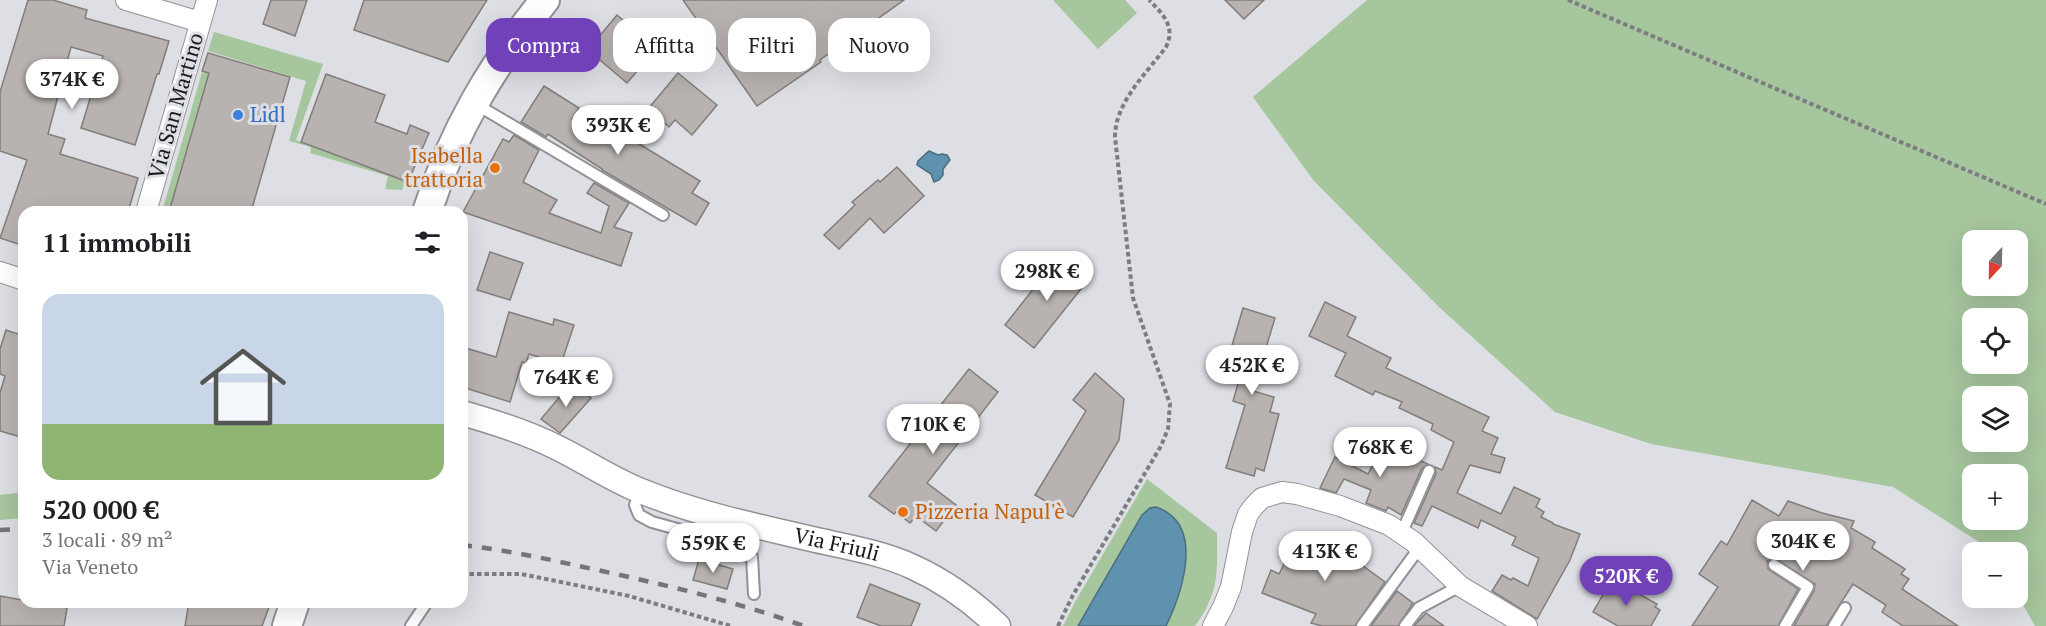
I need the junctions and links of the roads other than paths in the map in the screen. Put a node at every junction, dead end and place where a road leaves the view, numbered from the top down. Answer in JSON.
{"nodes":[{"id":1,"x":126,"y":0,"type":"edge"},
{"id":2,"x":207,"y":0,"type":"edge"},
{"id":3,"x":542,"y":1,"type":"edge"},
{"id":4,"x":200,"y":22,"type":"junction"},
{"id":5,"x":474,"y":103,"type":"junction"},
{"id":6,"x":149,"y":206,"type":"edge"},
{"id":7,"x":429,"y":206,"type":"edge"},
{"id":8,"x":663,"y":215,"type":"dead end"},
{"id":9,"x":0,"y":273,"type":"edge"},
{"id":10,"x":18,"y":278,"type":"edge"},
{"id":11,"x":468,"y":415,"type":"edge"},
{"id":12,"x":1429,"y":471,"type":"dead end"},
{"id":13,"x":640,"y":491,"type":"junction"},
{"id":14,"x":1402,"y":532,"type":"junction"},
{"id":15,"x":1420,"y":547,"type":"junction"},
{"id":16,"x":1774,"y":565,"type":"dead end"},
{"id":17,"x":1460,"y":586,"type":"junction"},
{"id":18,"x":754,"y":594,"type":"dead end"},
{"id":19,"x":293,"y":608,"type":"edge"},
{"id":20,"x":423,"y":608,"type":"edge"},
{"id":21,"x":1845,"y":608,"type":"dead end"},
{"id":22,"x":287,"y":626,"type":"edge"},
{"id":23,"x":411,"y":626,"type":"edge"},
{"id":24,"x":998,"y":626,"type":"edge"},
{"id":25,"x":1212,"y":626,"type":"edge"},
{"id":26,"x":1362,"y":626,"type":"edge"},
{"id":27,"x":1405,"y":626,"type":"edge"},
{"id":28,"x":1527,"y":626,"type":"edge"},
{"id":29,"x":1785,"y":626,"type":"edge"},
{"id":30,"x":1834,"y":626,"type":"edge"}],
"edges":[{"from":1,"to":4,"type":"street"},
{"from":2,"to":4,"type":"street","name":"Via San Martino"},
{"from":3,"to":5,"type":"main road"},
{"from":4,"to":6,"type":"street","name":"Via San Martino"},
{"from":5,"to":7,"type":"main road"},
{"from":5,"to":8,"type":"lane"},
{"from":9,"to":10,"type":"street"},
{"from":11,"to":13,"type":"street","name":"Via Friuli"},
{"from":12,"to":14,"type":"lane"},
{"from":13,"to":18,"type":"lane"},
{"from":13,"to":24,"type":"street","name":"Via Friuli"},
{"from":14,"to":15,"type":"street"},
{"from":14,"to":25,"type":"street"},
{"from":15,"to":17,"type":"street"},
{"from":15,"to":26,"type":"lane"},
{"from":16,"to":29,"type":"lane"},
{"from":17,"to":27,"type":"lane"},
{"from":17,"to":28,"type":"street"},
{"from":19,"to":22,"type":"main road"},
{"from":20,"to":23,"type":"lane"},
{"from":21,"to":30,"type":"lane"}]}
